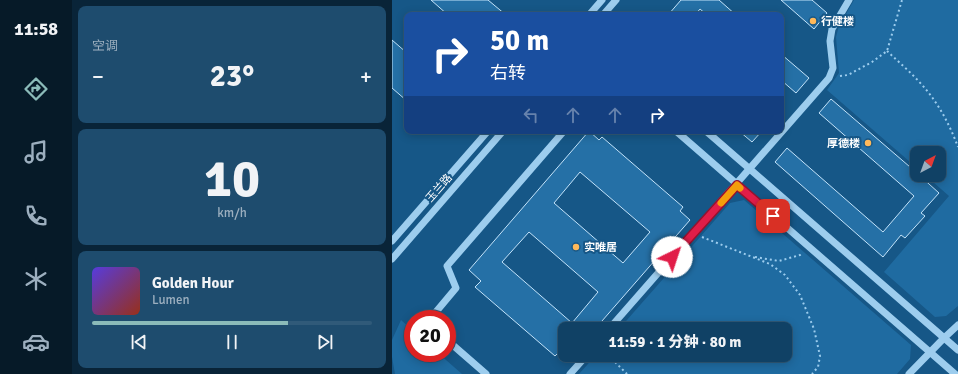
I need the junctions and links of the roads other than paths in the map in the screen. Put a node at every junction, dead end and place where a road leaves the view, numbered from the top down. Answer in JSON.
{"nodes":[{"id":1,"x":602,"y":0,"type":"edge"},
{"id":2,"x":616,"y":0,"type":"edge"},
{"id":3,"x":849,"y":0,"type":"edge"},
{"id":4,"x":592,"y":12,"type":"edge"},
{"id":5,"x":606,"y":12,"type":"edge"},
{"id":6,"x":784,"y":130,"type":"edge"},
{"id":7,"x":485,"y":134,"type":"edge"},
{"id":8,"x":499,"y":134,"type":"edge"},
{"id":9,"x":561,"y":134,"type":"edge"},
{"id":10,"x":679,"y":134,"type":"edge"},
{"id":11,"x":709,"y":134,"type":"edge"},
{"id":12,"x":780,"y":134,"type":"edge"},
{"id":13,"x":750,"y":169,"type":"junction"},
{"id":14,"x":737,"y":185,"type":"junction"},
{"id":15,"x":392,"y":241,"type":"edge"},
{"id":16,"x":392,"y":259,"type":"edge"},
{"id":17,"x":438,"y":310,"type":"edge"},
{"id":18,"x":616,"y":322,"type":"edge"},
{"id":19,"x":958,"y":325,"type":"edge"},
{"id":20,"x":944,"y":338,"type":"junction"},
{"id":21,"x":456,"y":348,"type":"edge"},
{"id":22,"x":958,"y":350,"type":"edge"},
{"id":23,"x":930,"y":352,"type":"junction"},
{"id":24,"x":581,"y":362,"type":"edge"},
{"id":25,"x":486,"y":374,"type":"edge"},
{"id":26,"x":570,"y":374,"type":"edge"},
{"id":27,"x":909,"y":374,"type":"edge"},
{"id":28,"x":955,"y":374,"type":"edge"}],
"edges":[{"from":1,"to":4,"type":"street"},
{"from":2,"to":5,"type":"street"},
{"from":3,"to":6,"type":"street"},
{"from":7,"to":15,"type":"street","name":"玉兰路"},
{"from":8,"to":16,"type":"street","name":"玉兰路"},
{"from":9,"to":17,"type":"street"},
{"from":10,"to":14,"type":"street"},
{"from":11,"to":13,"type":"street"},
{"from":12,"to":13,"type":"street"},
{"from":13,"to":14,"type":"street"},
{"from":13,"to":20,"type":"street"},
{"from":14,"to":18,"type":"street"},
{"from":14,"to":23,"type":"street"},
{"from":19,"to":20,"type":"street"},
{"from":20,"to":22,"type":"street"},
{"from":20,"to":23,"type":"street"},
{"from":21,"to":25,"type":"street"},
{"from":23,"to":27,"type":"street"},
{"from":23,"to":28,"type":"street"},
{"from":24,"to":26,"type":"street"}]}
